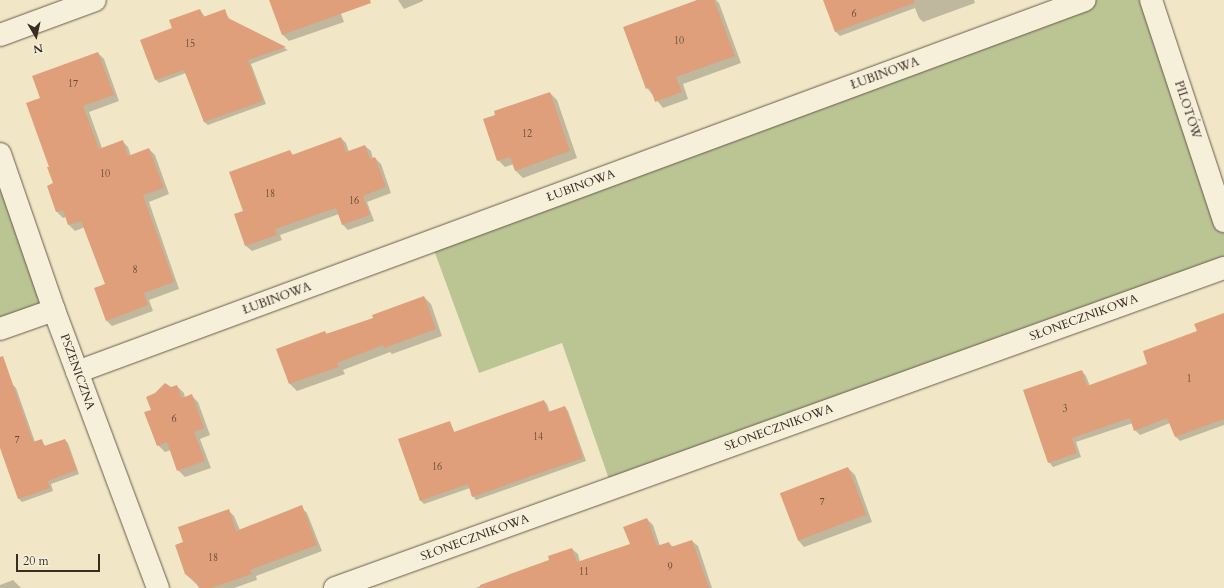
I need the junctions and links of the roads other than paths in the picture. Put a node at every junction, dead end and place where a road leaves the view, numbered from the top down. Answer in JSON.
{"nodes":[{"id":1,"x":95,"y":0,"type":"edge"},
{"id":2,"x":1085,"y":0,"type":"edge"},
{"id":3,"x":1151,"y":0,"type":"edge"},
{"id":4,"x":0,"y":35,"type":"edge"},
{"id":5,"x":0,"y":154,"type":"edge"},
{"id":6,"x":1224,"y":221,"type":"edge"},
{"id":7,"x":1224,"y":268,"type":"edge"},
{"id":8,"x":54,"y":310,"type":"junction"},
{"id":9,"x":0,"y":329,"type":"edge"},
{"id":10,"x":77,"y":372,"type":"junction"},
{"id":11,"x":158,"y":588,"type":"edge"},
{"id":12,"x":335,"y":588,"type":"edge"}],
"edges":[{"from":1,"to":4,"type":"street"},
{"from":2,"to":10,"type":"street","name":"ŁUBINOWA"},
{"from":3,"to":6,"type":"street","name":"PILOTÓW"},
{"from":5,"to":8,"type":"street","name":"PSZENICZNA"},
{"from":7,"to":12,"type":"street","name":"SŁONECZNIKOWA"},
{"from":8,"to":9,"type":"street"},
{"from":8,"to":10,"type":"street","name":"PSZENICZNA"},
{"from":10,"to":11,"type":"street","name":"PSZENICZNA"}]}
